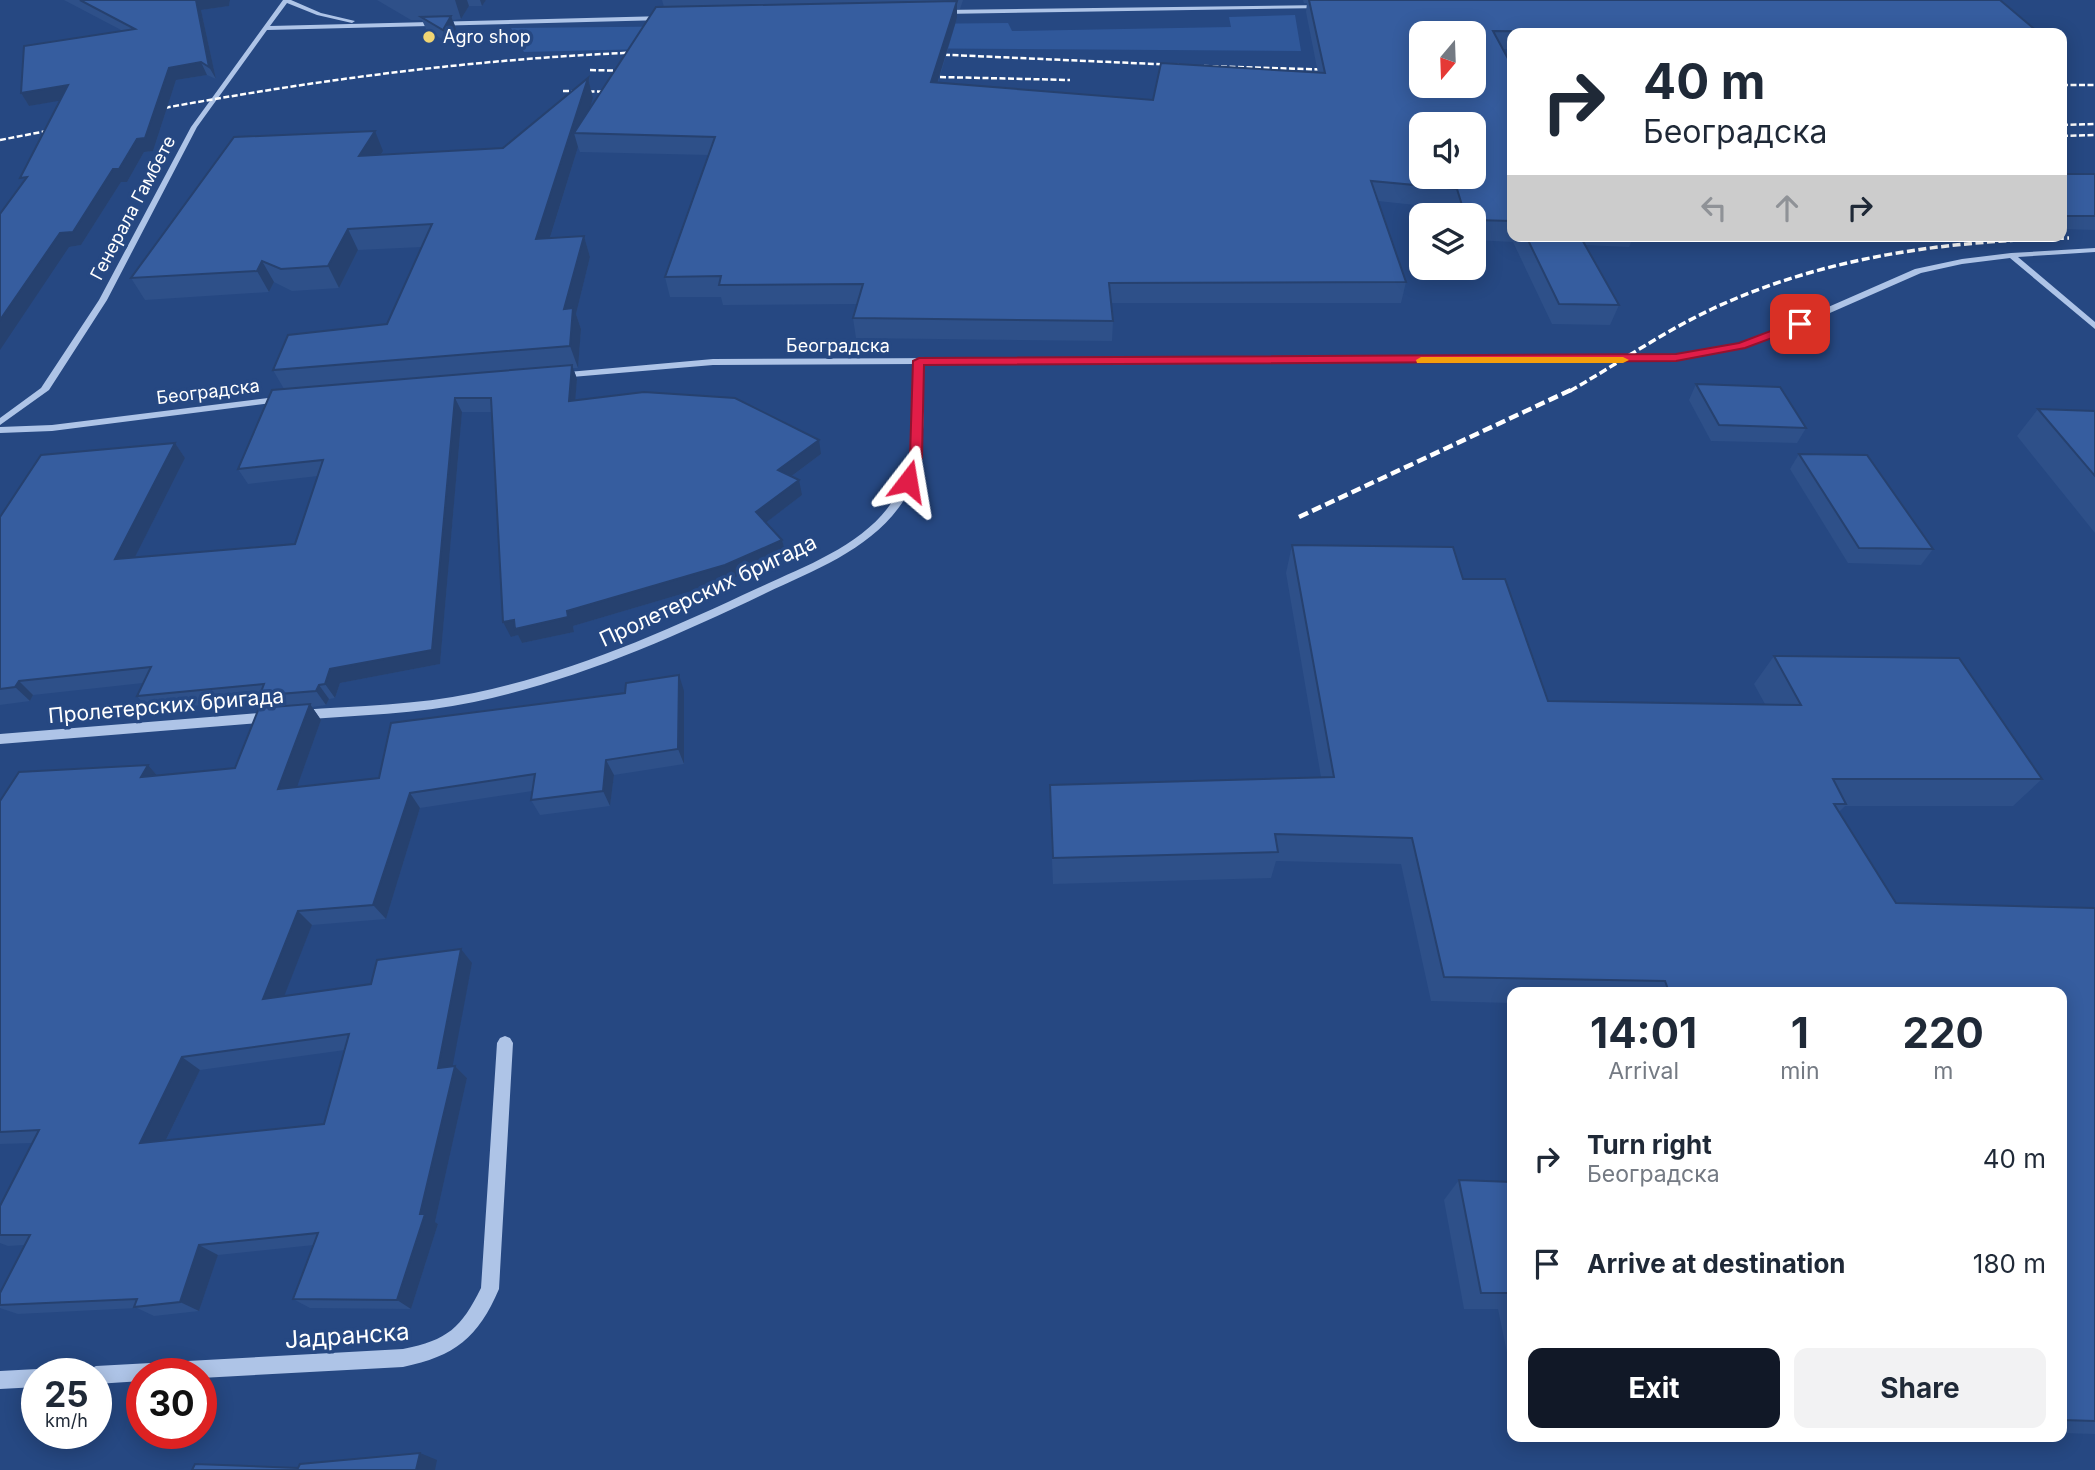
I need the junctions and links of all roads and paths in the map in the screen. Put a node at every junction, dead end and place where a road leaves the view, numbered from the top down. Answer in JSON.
{"nodes":[{"id":1,"x":286,"y":0,"type":"edge"},
{"id":2,"x":1012,"y":0,"type":"edge"},
{"id":3,"x":1337,"y":7,"type":"edge"},
{"id":4,"x":1001,"y":11,"type":"junction"},
{"id":5,"x":929,"y":12,"type":"edge"},
{"id":6,"x":678,"y":18,"type":"edge"},
{"id":7,"x":387,"y":25,"type":"junction"},
{"id":8,"x":266,"y":28,"type":"junction"},
{"id":9,"x":2095,"y":250,"type":"edge"},
{"id":10,"x":2011,"y":255,"type":"junction"},
{"id":11,"x":1800,"y":324,"type":"joint"},
{"id":12,"x":2095,"y":326,"type":"edge"},
{"id":13,"x":919,"y":361,"type":"junction"},
{"id":14,"x":550,"y":376,"type":"edge"},
{"id":15,"x":291,"y":398,"type":"edge"},
{"id":16,"x":0,"y":422,"type":"edge"},
{"id":17,"x":0,"y":430,"type":"edge"},
{"id":18,"x":0,"y":738,"type":"edge"},
{"id":19,"x":505,"y":1043,"type":"dead end"},
{"id":20,"x":112,"y":1374,"type":"edge"},
{"id":21,"x":21,"y":1379,"type":"edge"},
{"id":22,"x":0,"y":1380,"type":"edge"}],
"edges":[{"from":1,"to":7,"type":"street"},
{"from":1,"to":8,"type":"street","name":"Генерала Гамбете"},
{"from":2,"to":4,"type":"street"},
{"from":3,"to":4,"type":"street"},
{"from":4,"to":5,"type":"street"},
{"from":6,"to":7,"type":"street"},
{"from":7,"to":8,"type":"street"},
{"from":8,"to":16,"type":"street","name":"Генерала Гамбете"},
{"from":9,"to":10,"type":"street"},
{"from":10,"to":11,"type":"street"},
{"from":10,"to":12,"type":"street"},
{"from":11,"to":13,"type":"street","name":"Београдска"},
{"from":13,"to":14,"type":"street","name":"Београдска"},
{"from":13,"to":18,"type":"street","name":"Пролетерских бригада"},
{"from":15,"to":17,"type":"street","name":"Београдска"},
{"from":19,"to":20,"type":"street","name":"Јадранска"},
{"from":21,"to":22,"type":"street"}]}
